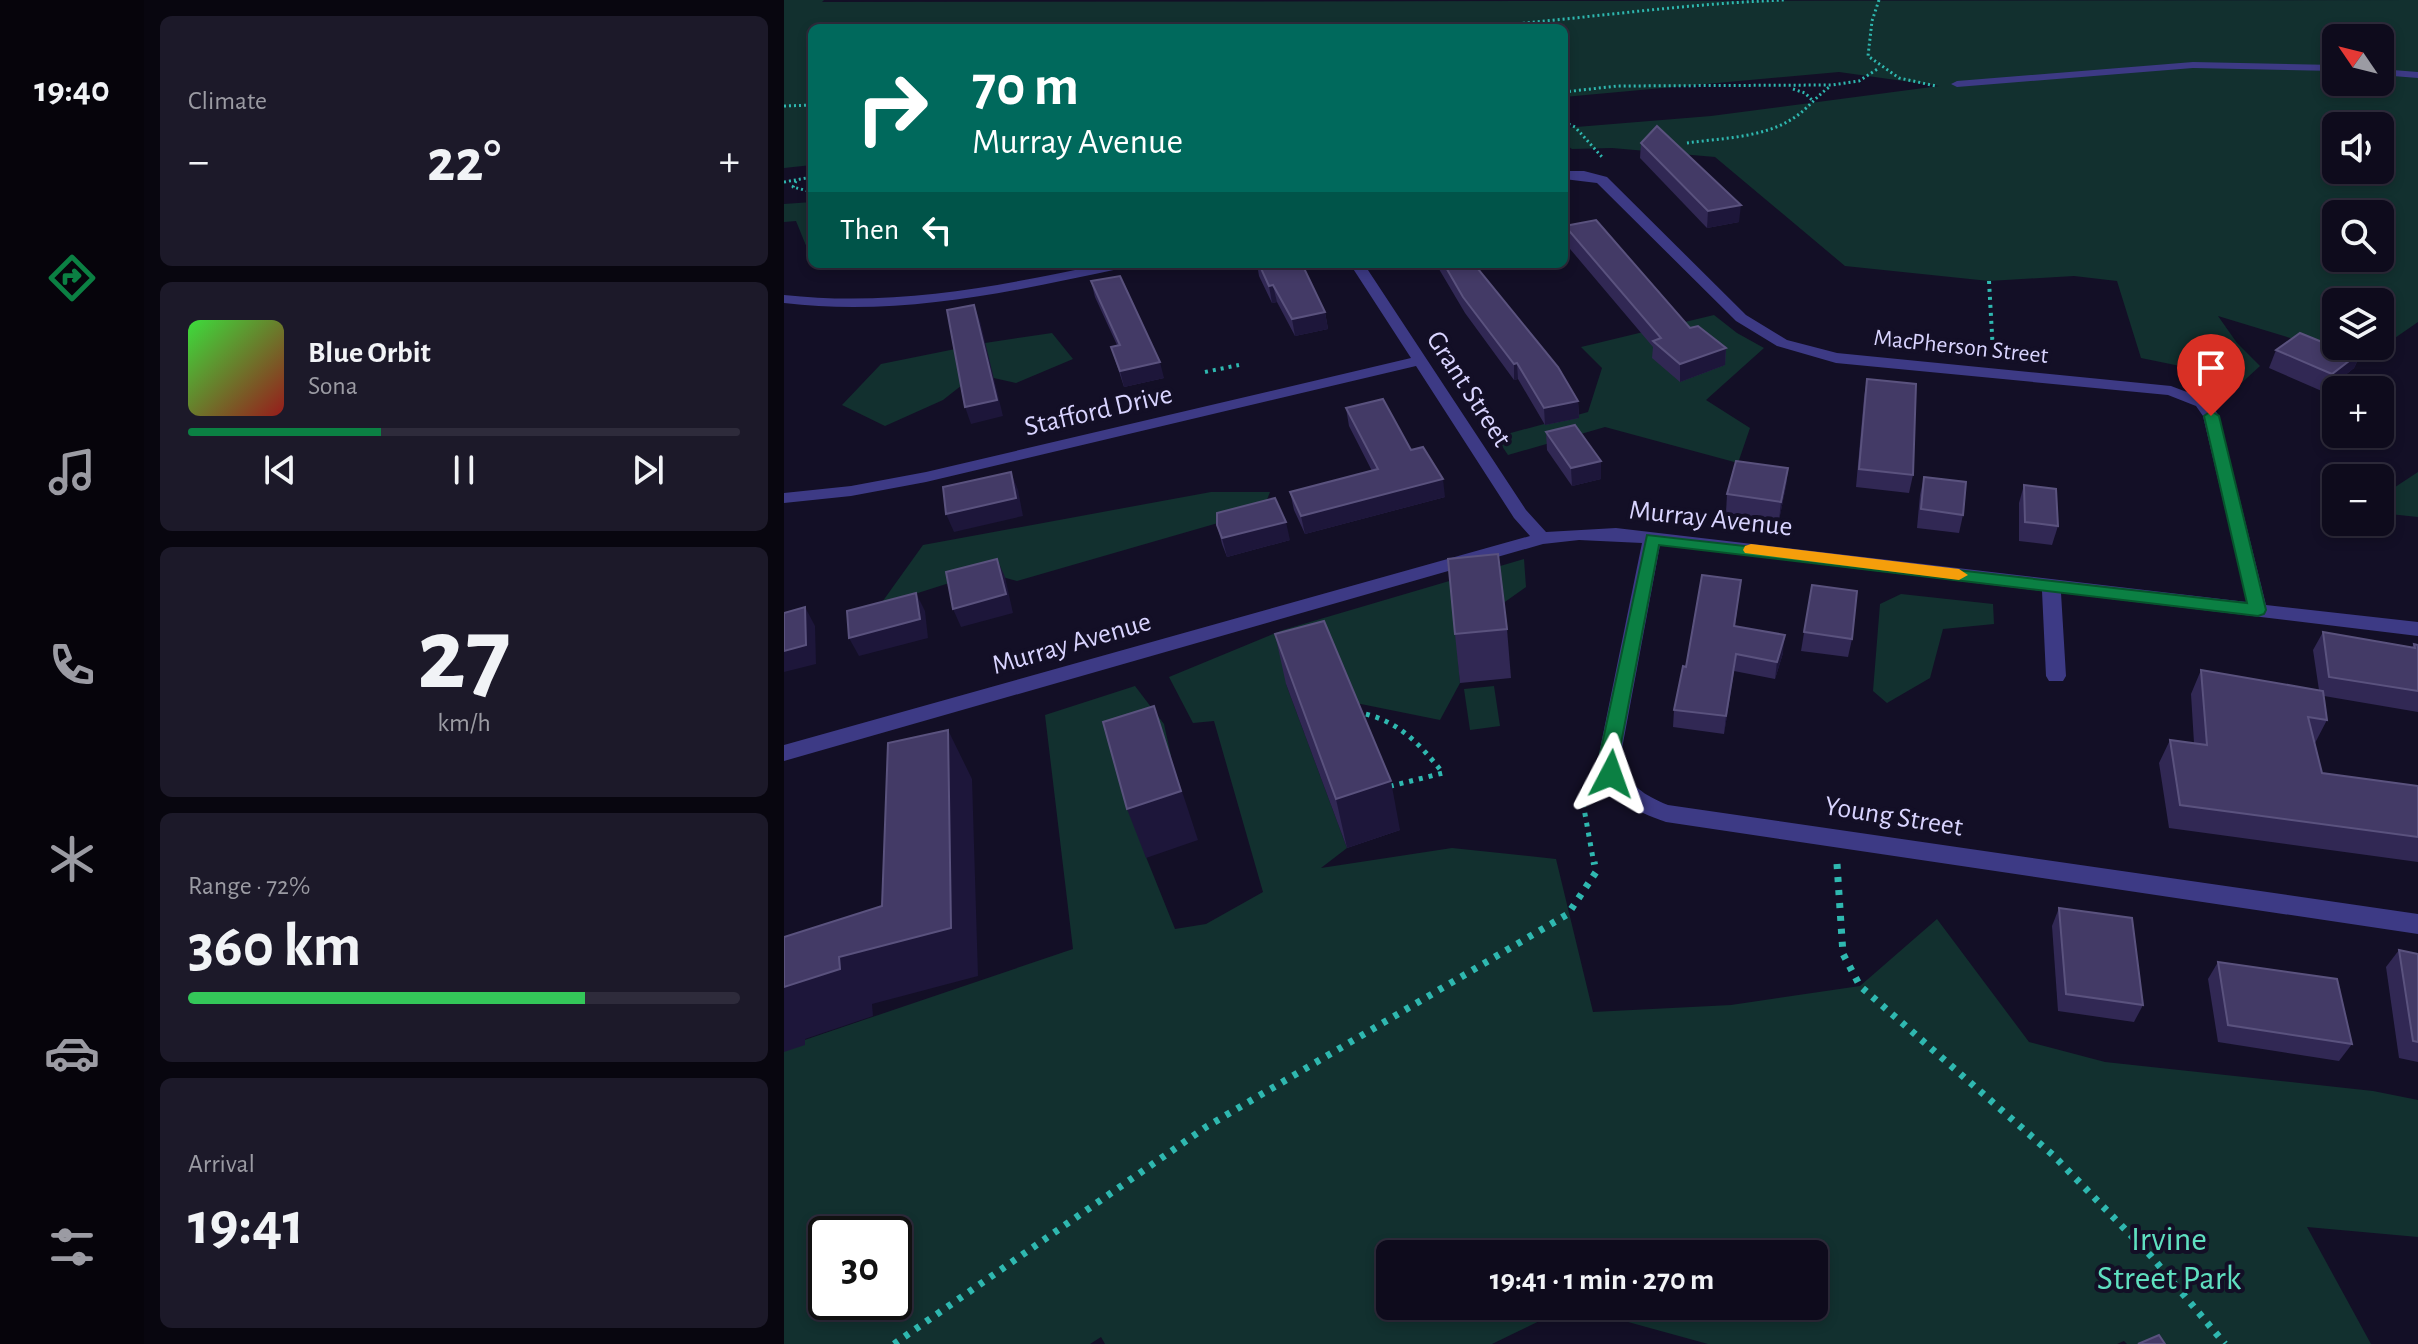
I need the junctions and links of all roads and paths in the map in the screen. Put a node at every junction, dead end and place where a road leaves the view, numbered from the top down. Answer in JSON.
{"nodes":[{"id":1,"x":1784,"y":0,"type":"edge"},
{"id":2,"x":1879,"y":0,"type":"edge"},
{"id":3,"x":1516,"y":24,"type":"edge"},
{"id":4,"x":2322,"y":67,"type":"edge"},
{"id":5,"x":1879,"y":68,"type":"junction"},
{"id":6,"x":2394,"y":73,"type":"edge"},
{"id":7,"x":2418,"y":75,"type":"edge"},
{"id":8,"x":1957,"y":84,"type":"joint"},
{"id":9,"x":1832,"y":85,"type":"junction"},
{"id":10,"x":1782,"y":87,"type":"junction"},
{"id":11,"x":1568,"y":92,"type":"edge"},
{"id":12,"x":1812,"y":100,"type":"junction"},
{"id":13,"x":808,"y":105,"type":"edge"},
{"id":14,"x":784,"y":106,"type":"edge"},
{"id":15,"x":1568,"y":124,"type":"edge"},
{"id":16,"x":1687,"y":143,"type":"dead end"},
{"id":17,"x":1568,"y":175,"type":"edge"},
{"id":18,"x":1594,"y":177,"type":"junction"},
{"id":19,"x":808,"y":178,"type":"edge"},
{"id":20,"x":796,"y":181,"type":"junction"},
{"id":21,"x":784,"y":182,"type":"edge"},
{"id":22,"x":808,"y":191,"type":"edge"},
{"id":23,"x":1102,"y":268,"type":"edge"},
{"id":24,"x":1360,"y":268,"type":"edge"},
{"id":25,"x":1989,"y":281,"type":"dead end"},
{"id":26,"x":784,"y":299,"type":"edge"},
{"id":27,"x":1422,"y":360,"type":"junction"},
{"id":28,"x":1239,"y":365,"type":"dead end"},
{"id":29,"x":1205,"y":372,"type":"dead end"},
{"id":30,"x":1994,"y":372,"type":"junction"},
{"id":31,"x":784,"y":498,"type":"edge"},
{"id":32,"x":1542,"y":538,"type":"junction"},
{"id":33,"x":1652,"y":539,"type":"junction"},
{"id":34,"x":2051,"y":585,"type":"junction"},
{"id":35,"x":2258,"y":610,"type":"junction"},
{"id":36,"x":2418,"y":629,"type":"edge"},
{"id":37,"x":2056,"y":676,"type":"dead end"},
{"id":38,"x":1350,"y":711,"type":"edge"},
{"id":39,"x":784,"y":753,"type":"edge"},
{"id":40,"x":1382,"y":788,"type":"edge"},
{"id":41,"x":1583,"y":803,"type":"dead end"},
{"id":42,"x":1837,"y":864,"type":"dead end"},
{"id":43,"x":2418,"y":924,"type":"edge"},
{"id":44,"x":894,"y":1344,"type":"edge"},
{"id":45,"x":2225,"y":1344,"type":"edge"}],
"edges":[{"from":1,"to":3,"type":"path"},
{"from":2,"to":5,"type":"path"},
{"from":4,"to":8,"type":"street"},
{"from":5,"to":8,"type":"path"},
{"from":5,"to":9,"type":"path"},
{"from":6,"to":7,"type":"street"},
{"from":9,"to":10,"type":"path"},
{"from":9,"to":12,"type":"path"},
{"from":10,"to":11,"type":"path"},
{"from":10,"to":12,"type":"path"},
{"from":12,"to":16,"type":"path"},
{"from":13,"to":14,"type":"path"},
{"from":15,"to":18,"type":"path"},
{"from":17,"to":18,"type":"street"},
{"from":18,"to":30,"type":"street","name":"MacPherson Street"},
{"from":19,"to":20,"type":"path"},
{"from":20,"to":21,"type":"path"},
{"from":20,"to":22,"type":"path"},
{"from":23,"to":26,"type":"street"},
{"from":24,"to":27,"type":"street","name":"Grant Street"},
{"from":25,"to":30,"type":"path"},
{"from":27,"to":31,"type":"street","name":"Stafford Drive"},
{"from":27,"to":32,"type":"street","name":"Grant Street"},
{"from":28,"to":29,"type":"path"},
{"from":30,"to":35,"type":"street","name":"MacPherson Street"},
{"from":32,"to":33,"type":"street","name":"Murray Avenue"},
{"from":32,"to":39,"type":"street","name":"Murray Avenue"},
{"from":33,"to":34,"type":"street","name":"Murray Avenue"},
{"from":33,"to":43,"type":"street","name":"Young Street"},
{"from":34,"to":35,"type":"street","name":"Murray Avenue"},
{"from":34,"to":37,"type":"street"},
{"from":35,"to":36,"type":"street","name":"Murray Avenue"},
{"from":38,"to":40,"type":"path"},
{"from":41,"to":44,"type":"path"},
{"from":42,"to":45,"type":"path"}]}
